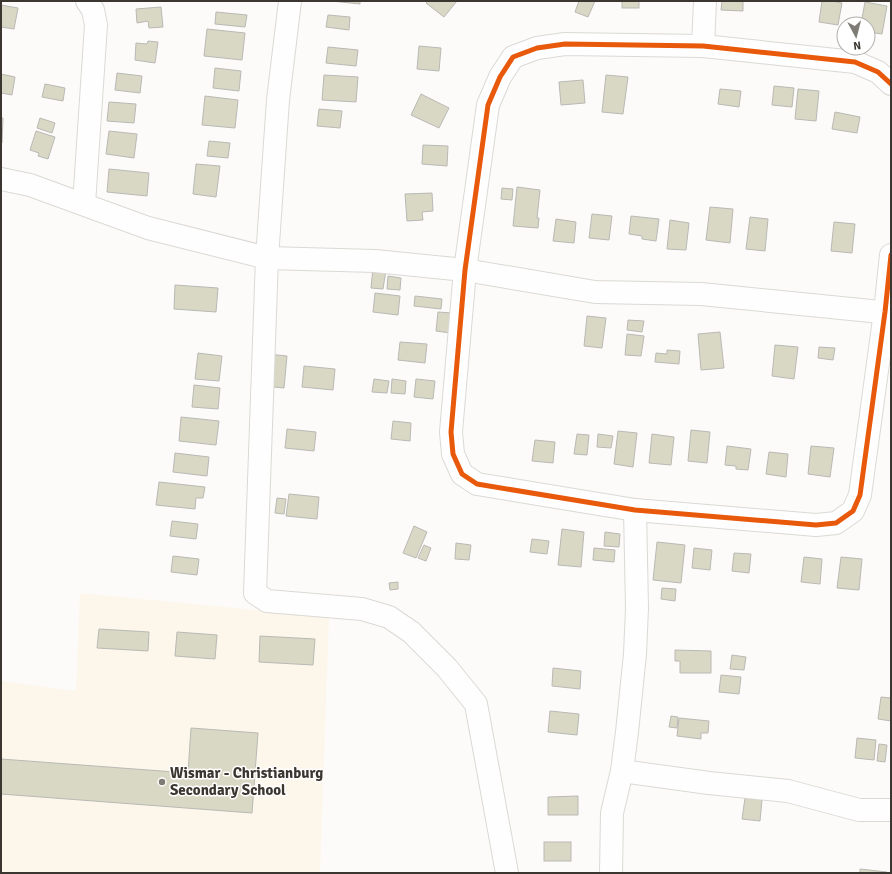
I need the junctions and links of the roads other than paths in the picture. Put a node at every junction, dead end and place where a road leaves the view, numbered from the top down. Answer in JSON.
{"nodes":[{"id":1,"x":87,"y":1,"type":"edge"},
{"id":2,"x":290,"y":1,"type":"edge"},
{"id":3,"x":705,"y":1,"type":"edge"},
{"id":4,"x":703,"y":46,"type":"junction"},
{"id":5,"x":891,"y":84,"type":"edge"},
{"id":6,"x":1,"y":179,"type":"edge"},
{"id":7,"x":84,"y":204,"type":"junction"},
{"id":8,"x":891,"y":255,"type":"edge"},
{"id":9,"x":267,"y":258,"type":"junction"},
{"id":10,"x":465,"y":270,"type":"junction"},
{"id":11,"x":888,"y":313,"type":"edge"},
{"id":12,"x":636,"y":510,"type":"junction"},
{"id":13,"x":622,"y":771,"type":"junction"},
{"id":14,"x":891,"y":810,"type":"edge"},
{"id":15,"x":507,"y":873,"type":"edge"},
{"id":16,"x":611,"y":873,"type":"edge"}],
"edges":[{"from":1,"to":7,"type":"street"},
{"from":2,"to":9,"type":"street"},
{"from":3,"to":4,"type":"street"},
{"from":4,"to":5,"type":"street"},
{"from":4,"to":10,"type":"street"},
{"from":6,"to":7,"type":"street"},
{"from":7,"to":9,"type":"street"},
{"from":8,"to":11,"type":"street"},
{"from":9,"to":10,"type":"street"},
{"from":9,"to":15,"type":"street"},
{"from":10,"to":11,"type":"street"},
{"from":10,"to":12,"type":"street"},
{"from":11,"to":12,"type":"street"},
{"from":12,"to":13,"type":"street"},
{"from":13,"to":14,"type":"street"},
{"from":13,"to":16,"type":"street"}]}
